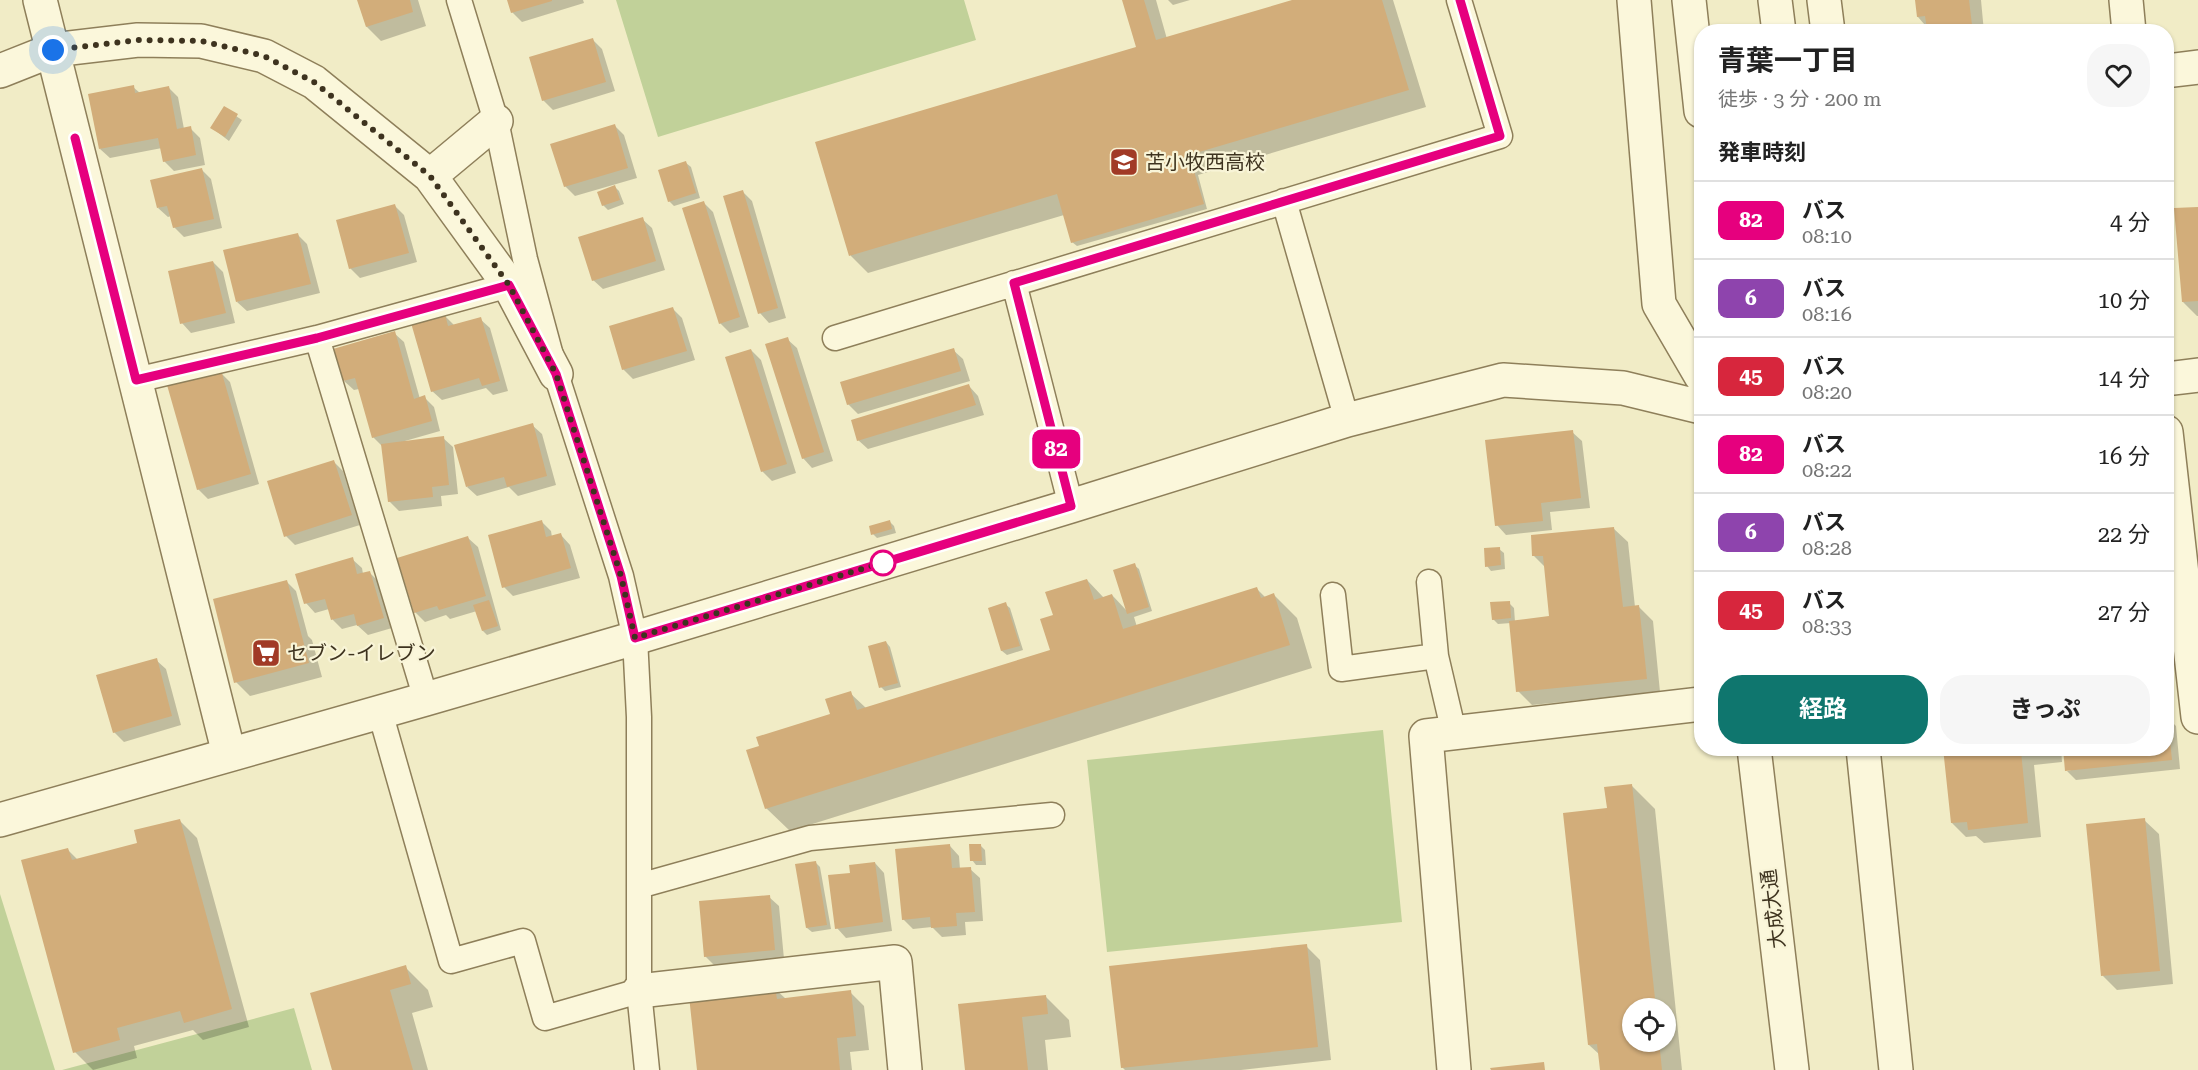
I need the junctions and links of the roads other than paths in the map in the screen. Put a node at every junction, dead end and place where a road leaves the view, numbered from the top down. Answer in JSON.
{"nodes":[{"id":1,"x":40,"y":0,"type":"edge"},
{"id":2,"x":459,"y":0,"type":"edge"},
{"id":3,"x":1460,"y":0,"type":"edge"},
{"id":4,"x":1634,"y":0,"type":"edge"},
{"id":5,"x":1689,"y":0,"type":"edge"},
{"id":6,"x":1775,"y":0,"type":"edge"},
{"id":7,"x":1824,"y":0,"type":"edge"},
{"id":8,"x":2126,"y":0,"type":"edge"},
{"id":9,"x":1778,"y":24,"type":"edge"},
{"id":10,"x":1827,"y":24,"type":"edge"},
{"id":11,"x":2128,"y":24,"type":"edge"},
{"id":12,"x":1694,"y":46,"type":"edge"},
{"id":13,"x":53,"y":50,"type":"junction"},
{"id":14,"x":2198,"y":67,"type":"edge"},
{"id":15,"x":2174,"y":70,"type":"edge"},
{"id":16,"x":0,"y":71,"type":"edge"},
{"id":17,"x":496,"y":121,"type":"junction"},
{"id":18,"x":430,"y":176,"type":"junction"},
{"id":19,"x":1284,"y":201,"type":"junction"},
{"id":20,"x":1014,"y":283,"type":"junction"},
{"id":21,"x":509,"y":285,"type":"junction"},
{"id":22,"x":317,"y":338,"type":"junction"},
{"id":23,"x":835,"y":338,"type":"dead end"},
{"id":24,"x":1694,"y":364,"type":"edge"},
{"id":25,"x":556,"y":374,"type":"junction"},
{"id":26,"x":2198,"y":375,"type":"edge"},
{"id":27,"x":2174,"y":378,"type":"edge"},
{"id":28,"x":136,"y":380,"type":"junction"},
{"id":29,"x":1694,"y":405,"type":"edge"},
{"id":30,"x":1347,"y":420,"type":"junction"},
{"id":31,"x":2174,"y":477,"type":"edge"},
{"id":32,"x":1071,"y":506,"type":"junction"},
{"id":33,"x":2189,"y":561,"type":"edge"},
{"id":34,"x":1429,"y":582,"type":"dead end"},
{"id":35,"x":1333,"y":595,"type":"dead end"},
{"id":36,"x":635,"y":638,"type":"junction"},
{"id":37,"x":2194,"y":651,"type":"edge"},
{"id":38,"x":1436,"y":656,"type":"junction"},
{"id":39,"x":426,"y":699,"type":"junction"},
{"id":40,"x":1694,"y":705,"type":"edge"},
{"id":41,"x":380,"y":712,"type":"junction"},
{"id":42,"x":2198,"y":717,"type":"edge"},
{"id":43,"x":1454,"y":733,"type":"junction"},
{"id":44,"x":229,"y":754,"type":"junction"},
{"id":45,"x":1755,"y":756,"type":"edge"},
{"id":46,"x":1864,"y":756,"type":"edge"},
{"id":47,"x":1052,"y":815,"type":"dead end"},
{"id":48,"x":0,"y":820,"type":"edge"},
{"id":49,"x":639,"y":886,"type":"junction"},
{"id":50,"x":639,"y":992,"type":"junction"},
{"id":51,"x":647,"y":1070,"type":"edge"},
{"id":52,"x":905,"y":1070,"type":"edge"},
{"id":53,"x":1454,"y":1070,"type":"edge"},
{"id":54,"x":1792,"y":1070,"type":"edge"},
{"id":55,"x":1896,"y":1070,"type":"edge"}],
"edges":[{"from":1,"to":13,"type":"street"},
{"from":2,"to":17,"type":"lane"},
{"from":3,"to":19,"type":"lane"},
{"from":4,"to":24,"type":"street"},
{"from":5,"to":12,"type":"street"},
{"from":6,"to":9,"type":"street"},
{"from":7,"to":10,"type":"street"},
{"from":8,"to":11,"type":"street"},
{"from":13,"to":16,"type":"street"},
{"from":13,"to":18,"type":"street"},
{"from":13,"to":28,"type":"street"},
{"from":14,"to":15,"type":"street"},
{"from":17,"to":18,"type":"street"},
{"from":17,"to":25,"type":"lane"},
{"from":18,"to":21,"type":"street"},
{"from":19,"to":20,"type":"lane"},
{"from":19,"to":30,"type":"lane"},
{"from":20,"to":23,"type":"lane"},
{"from":20,"to":32,"type":"lane"},
{"from":21,"to":22,"type":"lane"},
{"from":21,"to":25,"type":"street"},
{"from":22,"to":28,"type":"lane"},
{"from":22,"to":39,"type":"lane"},
{"from":25,"to":36,"type":"lane"},
{"from":26,"to":27,"type":"street"},
{"from":28,"to":44,"type":"street"},
{"from":29,"to":30,"type":"street"},
{"from":30,"to":32,"type":"street"},
{"from":31,"to":33,"type":"street"},
{"from":32,"to":36,"type":"street"},
{"from":33,"to":37,"type":"street"},
{"from":34,"to":38,"type":"lane"},
{"from":35,"to":38,"type":"lane"},
{"from":36,"to":39,"type":"street"},
{"from":36,"to":49,"type":"lane"},
{"from":37,"to":42,"type":"street"},
{"from":38,"to":43,"type":"lane"},
{"from":39,"to":41,"type":"street"},
{"from":40,"to":43,"type":"street"},
{"from":41,"to":44,"type":"street"},
{"from":41,"to":50,"type":"lane"},
{"from":43,"to":53,"type":"street"},
{"from":44,"to":48,"type":"street"},
{"from":45,"to":54,"type":"street","name":"大成大通"},
{"from":46,"to":55,"type":"street"},
{"from":47,"to":49,"type":"lane"},
{"from":49,"to":50,"type":"lane"},
{"from":50,"to":51,"type":"lane"},
{"from":50,"to":52,"type":"street"}]}
